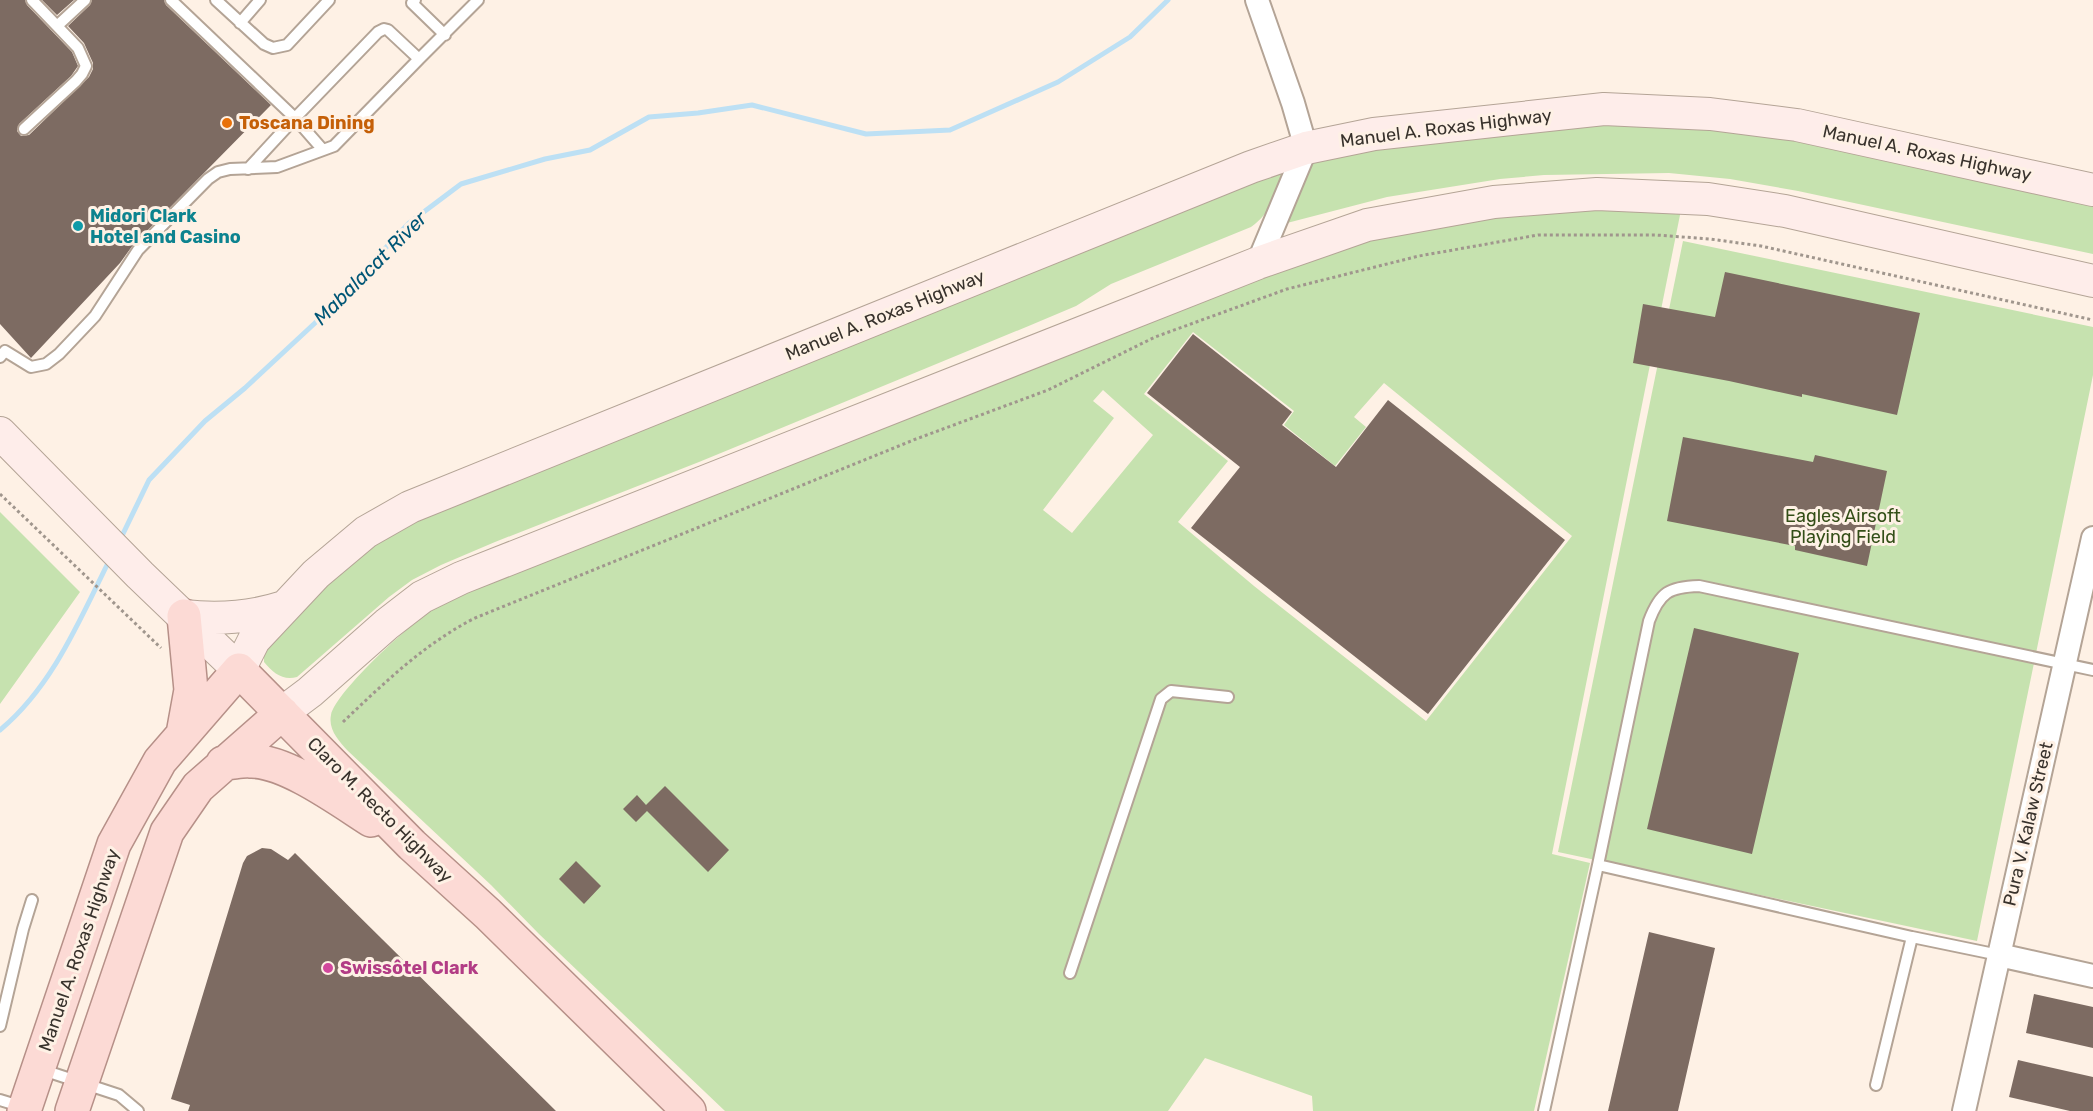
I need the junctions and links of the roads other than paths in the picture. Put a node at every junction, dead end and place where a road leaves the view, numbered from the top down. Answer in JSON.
{"nodes":[{"id":1,"x":32,"y":0,"type":"edge"},
{"id":2,"x":85,"y":0,"type":"edge"},
{"id":3,"x":171,"y":0,"type":"edge"},
{"id":4,"x":216,"y":0,"type":"edge"},
{"id":5,"x":260,"y":0,"type":"edge"},
{"id":6,"x":329,"y":0,"type":"edge"},
{"id":7,"x":415,"y":0,"type":"edge"},
{"id":8,"x":478,"y":0,"type":"edge"},
{"id":9,"x":1257,"y":0,"type":"edge"},
{"id":10,"x":240,"y":22,"type":"junction"},
{"id":11,"x":57,"y":26,"type":"junction"},
{"id":12,"x":445,"y":35,"type":"junction"},
{"id":13,"x":419,"y":59,"type":"junction"},
{"id":14,"x":295,"y":118,"type":"junction"},
{"id":15,"x":24,"y":129,"type":"dead end"},
{"id":16,"x":1305,"y":148,"type":"junction"},
{"id":17,"x":323,"y":150,"type":"junction"},
{"id":18,"x":248,"y":169,"type":"junction"},
{"id":19,"x":2093,"y":190,"type":"edge"},
{"id":20,"x":1258,"y":263,"type":"junction"},
{"id":21,"x":2093,"y":281,"type":"edge"},
{"id":22,"x":2,"y":351,"type":"edge"},
{"id":23,"x":0,"y":433,"type":"edge"},
{"id":24,"x":2093,"y":538,"type":"edge"},
{"id":25,"x":284,"y":607,"type":"junction"},
{"id":26,"x":184,"y":616,"type":"junction"},
{"id":27,"x":2065,"y":663,"type":"junction"},
{"id":28,"x":239,"y":670,"type":"junction"},
{"id":29,"x":2093,"y":670,"type":"edge"},
{"id":30,"x":1228,"y":697,"type":"dead end"},
{"id":31,"x":282,"y":713,"type":"junction"},
{"id":32,"x":183,"y":734,"type":"junction"},
{"id":33,"x":223,"y":764,"type":"junction"},
{"id":34,"x":412,"y":845,"type":"junction"},
{"id":35,"x":1598,"y":865,"type":"junction"},
{"id":36,"x":32,"y":900,"type":"dead end"},
{"id":37,"x":1912,"y":937,"type":"junction"},
{"id":38,"x":1999,"y":955,"type":"junction"},
{"id":39,"x":1070,"y":974,"type":"dead end"},
{"id":40,"x":2093,"y":976,"type":"edge"},
{"id":41,"x":0,"y":1026,"type":"edge"},
{"id":42,"x":39,"y":1069,"type":"junction"},
{"id":43,"x":1876,"y":1085,"type":"dead end"},
{"id":44,"x":77,"y":1097,"type":"edge"},
{"id":45,"x":16,"y":1106,"type":"edge"},
{"id":46,"x":138,"y":1111,"type":"edge"},
{"id":47,"x":689,"y":1111,"type":"edge"},
{"id":48,"x":1544,"y":1111,"type":"edge"},
{"id":49,"x":1964,"y":1111,"type":"edge"}],
"edges":[{"from":1,"to":11,"type":"lane"},
{"from":2,"to":11,"type":"lane"},
{"from":3,"to":14,"type":"lane"},
{"from":4,"to":10,"type":"lane"},
{"from":5,"to":10,"type":"lane"},
{"from":6,"to":10,"type":"lane"},
{"from":7,"to":12,"type":"lane"},
{"from":8,"to":12,"type":"lane"},
{"from":9,"to":16,"type":"street"},
{"from":11,"to":15,"type":"lane"},
{"from":12,"to":13,"type":"lane"},
{"from":13,"to":14,"type":"lane"},
{"from":13,"to":17,"type":"lane"},
{"from":14,"to":17,"type":"lane"},
{"from":14,"to":18,"type":"lane"},
{"from":16,"to":19,"type":"main road","name":"Manuel A. Roxas Highway"},
{"from":16,"to":20,"type":"street"},
{"from":16,"to":25,"type":"main road","name":"Manuel A. Roxas Highway"},
{"from":17,"to":18,"type":"lane"},
{"from":18,"to":22,"type":"lane"},
{"from":20,"to":21,"type":"main road"},
{"from":20,"to":31,"type":"main road"},
{"from":23,"to":26,"type":"main road","name":"Claro M. Recto Highway"},
{"from":24,"to":27,"type":"street","name":"Pura V. Kalaw Street"},
{"from":25,"to":26,"type":"main road"},
{"from":25,"to":28,"type":"main road","name":"Manuel A. Roxas Highway"},
{"from":26,"to":28,"type":"main road","name":"Claro M. Recto Highway"},
{"from":26,"to":32,"type":"main road"},
{"from":27,"to":29,"type":"lane"},
{"from":27,"to":35,"type":"lane"},
{"from":27,"to":38,"type":"street","name":"Pura V. Kalaw Street"},
{"from":28,"to":31,"type":"main road","name":"Claro M. Recto Highway"},
{"from":28,"to":32,"type":"main road","name":"Manuel A. Roxas Highway"},
{"from":30,"to":39,"type":"lane"},
{"from":31,"to":33,"type":"main road"},
{"from":31,"to":34,"type":"main road","name":"Claro M. Recto Highway"},
{"from":32,"to":42,"type":"main road","name":"Manuel A. Roxas Highway"},
{"from":33,"to":34,"type":"main road"},
{"from":33,"to":44,"type":"main road"},
{"from":34,"to":47,"type":"main road","name":"Claro M. Recto Highway"},
{"from":35,"to":37,"type":"lane"},
{"from":35,"to":48,"type":"lane"},
{"from":36,"to":41,"type":"lane"},
{"from":37,"to":38,"type":"lane"},
{"from":37,"to":43,"type":"lane"},
{"from":38,"to":40,"type":"street"},
{"from":38,"to":49,"type":"street","name":"Pura V. Kalaw Street"},
{"from":42,"to":44,"type":"lane"},
{"from":42,"to":45,"type":"main road","name":"Manuel A. Roxas Highway"},
{"from":44,"to":46,"type":"lane"}]}
